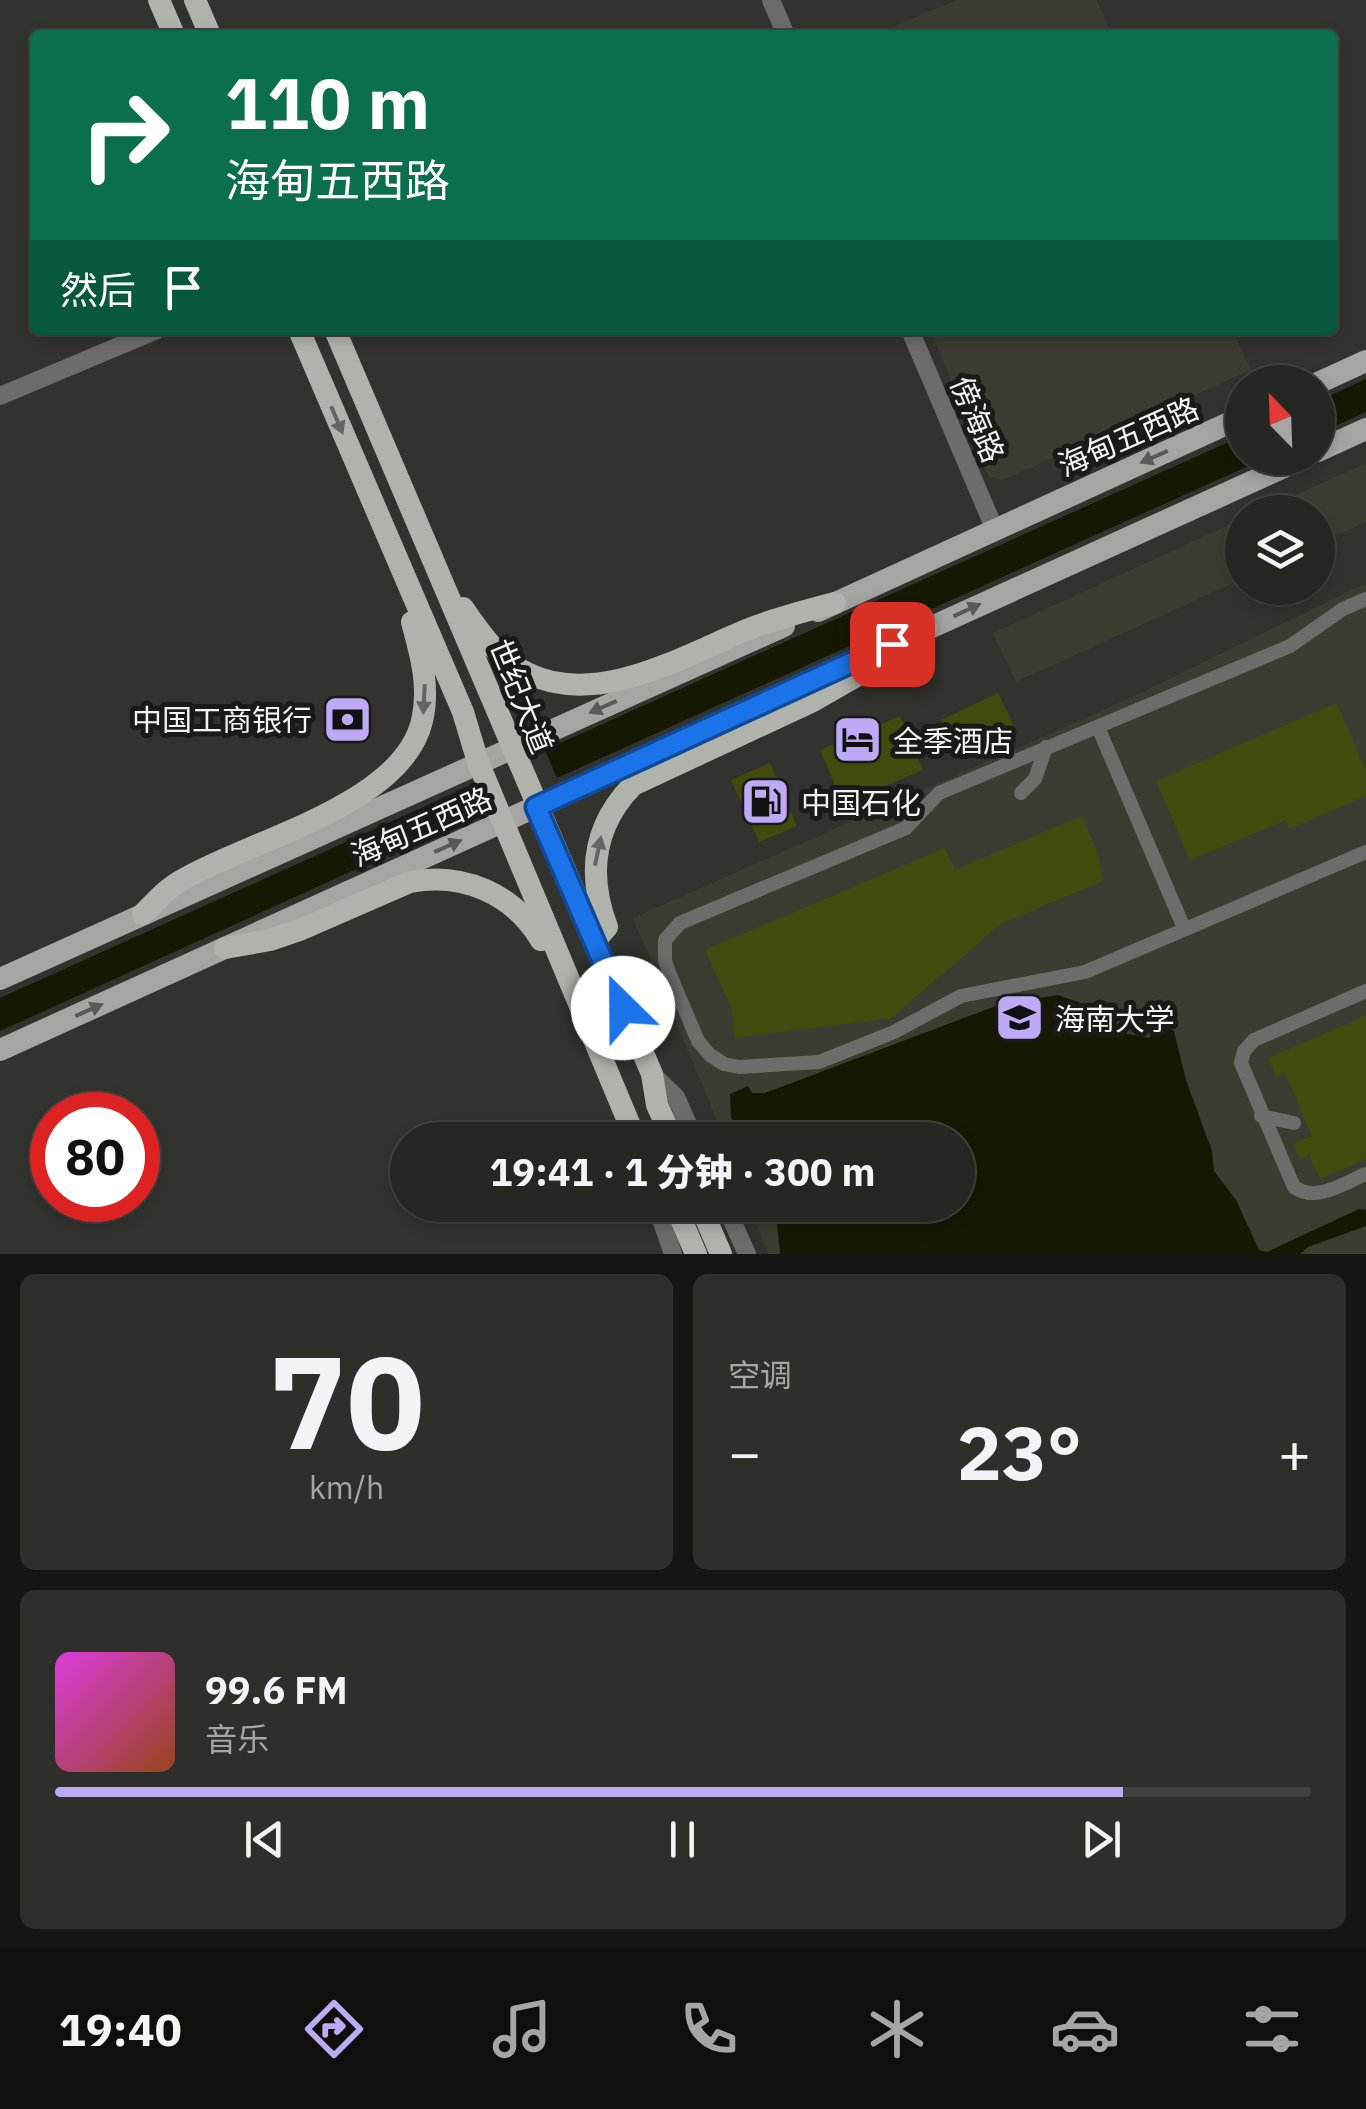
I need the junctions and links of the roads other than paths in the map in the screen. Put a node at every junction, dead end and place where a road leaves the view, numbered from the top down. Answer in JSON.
{"nodes":[{"id":1,"x":159,"y":0,"type":"edge"},
{"id":2,"x":195,"y":0,"type":"edge"},
{"id":3,"x":771,"y":0,"type":"edge"},
{"id":4,"x":779,"y":0,"type":"edge"},
{"id":5,"x":172,"y":30,"type":"edge"},
{"id":6,"x":208,"y":30,"type":"edge"},
{"id":7,"x":784,"y":30,"type":"edge"},
{"id":8,"x":792,"y":30,"type":"edge"},
{"id":9,"x":129,"y":335,"type":"edge"},
{"id":10,"x":144,"y":335,"type":"edge"},
{"id":11,"x":301,"y":335,"type":"edge"},
{"id":12,"x":337,"y":335,"type":"edge"},
{"id":13,"x":912,"y":335,"type":"edge"},
{"id":14,"x":920,"y":335,"type":"edge"},
{"id":15,"x":1366,"y":360,"type":"edge"},
{"id":16,"x":1335,"y":375,"type":"edge"},
{"id":17,"x":0,"y":392,"type":"edge"},
{"id":18,"x":1225,"y":425,"type":"edge"},
{"id":19,"x":1366,"y":430,"type":"edge"},
{"id":20,"x":1335,"y":444,"type":"edge"},
{"id":21,"x":1266,"y":475,"type":"edge"},
{"id":22,"x":998,"y":528,"type":"junction"},
{"id":23,"x":435,"y":566,"type":"junction"},
{"id":24,"x":402,"y":570,"type":"junction"},
{"id":25,"x":1366,"y":599,"type":"edge"},
{"id":26,"x":835,"y":603,"type":"junction"},
{"id":27,"x":1366,"y":608,"type":"edge"},
{"id":28,"x":926,"y":628,"type":"junction"},
{"id":29,"x":1103,"y":730,"type":"junction"},
{"id":30,"x":510,"y":748,"type":"junction"},
{"id":31,"x":1044,"y":752,"type":"junction"},
{"id":32,"x":478,"y":762,"type":"junction"},
{"id":33,"x":1020,"y":793,"type":"dead end"},
{"id":34,"x":536,"y":807,"type":"junction"},
{"id":35,"x":502,"y":822,"type":"junction"},
{"id":36,"x":1366,"y":843,"type":"edge"},
{"id":37,"x":1366,"y":852,"type":"edge"},
{"id":38,"x":143,"y":914,"type":"junction"},
{"id":39,"x":1185,"y":925,"type":"junction"},
{"id":40,"x":594,"y":942,"type":"junction"},
{"id":41,"x":225,"y":948,"type":"junction"},
{"id":42,"x":554,"y":948,"type":"junction"},
{"id":43,"x":4,"y":975,"type":"edge"},
{"id":44,"x":1366,"y":994,"type":"edge"},
{"id":45,"x":0,"y":1050,"type":"edge"},
{"id":46,"x":652,"y":1074,"type":"junction"},
{"id":47,"x":1264,"y":1116,"type":"junction"},
{"id":48,"x":628,"y":1122,"type":"edge"},
{"id":49,"x":665,"y":1122,"type":"edge"},
{"id":50,"x":688,"y":1122,"type":"edge"},
{"id":51,"x":1294,"y":1123,"type":"dead end"},
{"id":52,"x":1363,"y":1176,"type":"edge"},
{"id":53,"x":672,"y":1222,"type":"edge"},
{"id":54,"x":684,"y":1222,"type":"edge"},
{"id":55,"x":700,"y":1222,"type":"edge"},
{"id":56,"x":733,"y":1222,"type":"edge"},
{"id":57,"x":700,"y":1251,"type":"edge"},
{"id":58,"x":747,"y":1254,"type":"edge"}],
"edges":[{"from":1,"to":5,"type":"highway"},
{"from":2,"to":6,"type":"highway"},
{"from":3,"to":7,"type":"street"},
{"from":4,"to":8,"type":"street"},
{"from":9,"to":17,"type":"street"},
{"from":10,"to":17,"type":"street"},
{"from":11,"to":24,"type":"highway","name":"世纪大道","one_way":true},
{"from":12,"to":23,"type":"highway","name":"世纪大道"},
{"from":13,"to":22,"type":"street","name":"傍海路"},
{"from":14,"to":22,"type":"street","name":"傍海路"},
{"from":15,"to":16,"type":"main road"},
{"from":18,"to":22,"type":"main road","name":"海甸五西路","one_way":true},
{"from":19,"to":20,"type":"main road"},
{"from":28,"to":21,"type":"main road","name":"海甸五西路","one_way":true},
{"from":22,"to":26,"type":"main road","name":"海甸五西路"},
{"from":23,"to":26,"type":"highway"},
{"from":23,"to":30,"type":"highway","name":"世纪大道"},
{"from":24,"to":32,"type":"highway","name":"世纪大道"},
{"from":24,"to":38,"type":"highway","one_way":true},
{"from":25,"to":29,"type":"street"},
{"from":26,"to":30,"type":"main road","name":"海甸五西路","one_way":true},
{"from":27,"to":29,"type":"street"},
{"from":28,"to":34,"type":"main road","name":"海甸五西路"},
{"from":40,"to":28,"type":"highway","one_way":true},
{"from":29,"to":31,"type":"street"},
{"from":29,"to":39,"type":"street"},
{"from":30,"to":32,"type":"main road","name":"海甸五西路"},
{"from":30,"to":34,"type":"highway","name":"世纪大道"},
{"from":31,"to":33,"type":"street"},
{"from":31,"to":39,"type":"street"},
{"from":32,"to":35,"type":"highway","name":"世纪大道"},
{"from":32,"to":38,"type":"main road","name":"海甸五西路"},
{"from":34,"to":35,"type":"main road","name":"海甸五西路"},
{"from":34,"to":40,"type":"highway","name":"世纪大道"},
{"from":41,"to":35,"type":"main road","name":"海甸五西路","one_way":true},
{"from":35,"to":42,"type":"highway","name":"世纪大道"},
{"from":36,"to":39,"type":"street"},
{"from":37,"to":39,"type":"street"},
{"from":38,"to":43,"type":"main road","name":"海甸五西路"},
{"from":40,"to":46,"type":"highway","name":"世纪大道"},
{"from":41,"to":42,"type":"highway"},
{"from":45,"to":41,"type":"main road","name":"海甸五西路","one_way":true},
{"from":42,"to":48,"type":"highway","name":"世纪大道"},
{"from":44,"to":47,"type":"street"},
{"from":46,"to":49,"type":"highway","name":"世纪大道"},
{"from":46,"to":50,"type":"street"},
{"from":47,"to":51,"type":"street"},
{"from":47,"to":52,"type":"street"},
{"from":53,"to":57,"type":"street"},
{"from":54,"to":57,"type":"highway"},
{"from":55,"to":57,"type":"highway"},
{"from":56,"to":58,"type":"street"}]}
